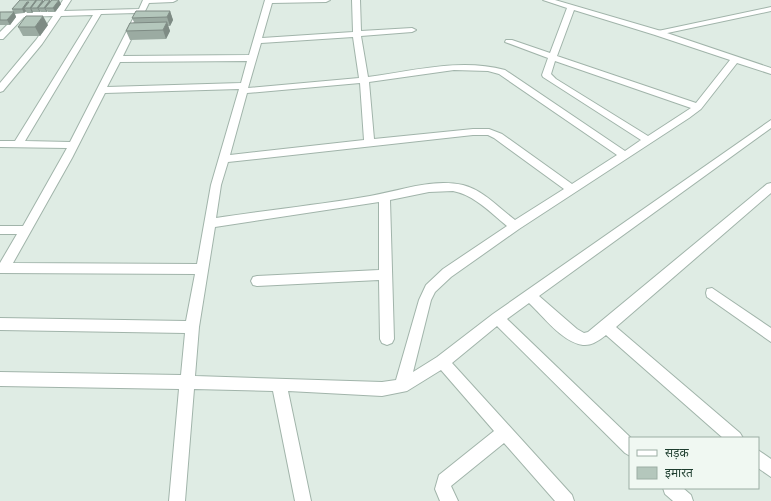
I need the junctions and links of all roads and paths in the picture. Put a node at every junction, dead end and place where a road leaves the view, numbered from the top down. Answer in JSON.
{"nodes":[{"id":1,"x":67,"y":0,"type":"edge"},
{"id":2,"x":147,"y":0,"type":"edge"},
{"id":3,"x":173,"y":0,"type":"edge"},
{"id":4,"x":326,"y":0,"type":"edge"},
{"id":5,"x":356,"y":0,"type":"edge"},
{"id":6,"x":550,"y":0,"type":"edge"},
{"id":7,"x":269,"y":1,"type":"edge"},
{"id":8,"x":571,"y":7,"type":"junction"},
{"id":9,"x":771,"y":9,"type":"edge"},
{"id":10,"x":140,"y":11,"type":"junction"},
{"id":11,"x":98,"y":13,"type":"junction"},
{"id":12,"x":57,"y":14,"type":"junction"},
{"id":13,"x":0,"y":15,"type":"edge"},
{"id":14,"x":21,"y":15,"type":"junction"},
{"id":15,"x":412,"y":30,"type":"dead end"},
{"id":16,"x":658,"y":33,"type":"junction"},
{"id":17,"x":357,"y":34,"type":"junction"},
{"id":18,"x":0,"y":37,"type":"edge"},
{"id":19,"x":257,"y":41,"type":"junction"},
{"id":20,"x":509,"y":42,"type":"dead end"},
{"id":21,"x":553,"y":57,"type":"junction"},
{"id":22,"x":252,"y":58,"type":"junction"},
{"id":23,"x":116,"y":60,"type":"junction"},
{"id":24,"x":735,"y":60,"type":"junction"},
{"id":25,"x":771,"y":71,"type":"edge"},
{"id":26,"x":364,"y":80,"type":"junction"},
{"id":27,"x":0,"y":89,"type":"edge"},
{"id":28,"x":244,"y":89,"type":"junction"},
{"id":29,"x":101,"y":90,"type":"junction"},
{"id":30,"x":698,"y":107,"type":"junction"},
{"id":31,"x":771,"y":123,"type":"edge"},
{"id":32,"x":648,"y":140,"type":"junction"},
{"id":33,"x":369,"y":143,"type":"junction"},
{"id":34,"x":0,"y":144,"type":"edge"},
{"id":35,"x":18,"y":144,"type":"junction"},
{"id":36,"x":74,"y":145,"type":"junction"},
{"id":37,"x":625,"y":156,"type":"junction"},
{"id":38,"x":224,"y":159,"type":"junction"},
{"id":39,"x":771,"y":187,"type":"edge"},
{"id":40,"x":573,"y":190,"type":"junction"},
{"id":41,"x":384,"y":197,"type":"junction"},
{"id":42,"x":210,"y":223,"type":"junction"},
{"id":43,"x":515,"y":226,"type":"junction"},
{"id":44,"x":0,"y":230,"type":"edge"},
{"id":45,"x":27,"y":230,"type":"junction"},
{"id":46,"x":3,"y":268,"type":"edge"},
{"id":47,"x":202,"y":269,"type":"junction"},
{"id":48,"x":385,"y":275,"type":"junction"},
{"id":49,"x":257,"y":281,"type":"dead end"},
{"id":50,"x":712,"y":293,"type":"dead end"},
{"id":51,"x":530,"y":295,"type":"junction"},
{"id":52,"x":498,"y":318,"type":"junction"},
{"id":53,"x":0,"y":324,"type":"edge"},
{"id":54,"x":192,"y":327,"type":"junction"},
{"id":55,"x":606,"y":327,"type":"junction"},
{"id":56,"x":771,"y":336,"type":"edge"},
{"id":57,"x":387,"y":339,"type":"dead end"},
{"id":58,"x":442,"y":362,"type":"junction"},
{"id":59,"x":0,"y":379,"type":"edge"},
{"id":60,"x":186,"y":383,"type":"junction"},
{"id":61,"x":279,"y":384,"type":"junction"},
{"id":62,"x":402,"y":386,"type":"junction"},
{"id":63,"x":505,"y":432,"type":"junction"},
{"id":64,"x":734,"y":437,"type":"edge"},
{"id":65,"x":629,"y":447,"type":"edge"},
{"id":66,"x":759,"y":459,"type":"edge"},
{"id":67,"x":771,"y":469,"type":"edge"},
{"id":68,"x":672,"y":489,"type":"edge"},
{"id":69,"x":561,"y":499,"type":"edge"},
{"id":70,"x":177,"y":501,"type":"edge"},
{"id":71,"x":302,"y":501,"type":"edge"},
{"id":72,"x":450,"y":501,"type":"edge"},
{"id":73,"x":684,"y":501,"type":"edge"}],
"edges":[{"from":1,"to":12,"type":"street"},
{"from":2,"to":3,"type":"street"},
{"from":2,"to":10,"type":"street"},
{"from":4,"to":7,"type":"street"},
{"from":5,"to":17,"type":"street"},
{"from":6,"to":8,"type":"street"},
{"from":7,"to":19,"type":"street"},
{"from":8,"to":16,"type":"street"},
{"from":8,"to":21,"type":"street"},
{"from":9,"to":16,"type":"lane"},
{"from":10,"to":11,"type":"street"},
{"from":10,"to":23,"type":"street"},
{"from":11,"to":12,"type":"street"},
{"from":11,"to":35,"type":"street"},
{"from":12,"to":14,"type":"street"},
{"from":12,"to":27,"type":"street"},
{"from":13,"to":14,"type":"street"},
{"from":14,"to":18,"type":"street"},
{"from":15,"to":17,"type":"street"},
{"from":16,"to":24,"type":"street"},
{"from":17,"to":19,"type":"street"},
{"from":17,"to":26,"type":"street"},
{"from":19,"to":22,"type":"street"},
{"from":20,"to":21,"type":"street"},
{"from":21,"to":30,"type":"street"},
{"from":21,"to":32,"type":"street"},
{"from":22,"to":23,"type":"street"},
{"from":22,"to":28,"type":"street"},
{"from":23,"to":29,"type":"street"},
{"from":24,"to":25,"type":"street"},
{"from":24,"to":30,"type":"street"},
{"from":26,"to":28,"type":"street"},
{"from":26,"to":33,"type":"street"},
{"from":26,"to":37,"type":"street"},
{"from":28,"to":29,"type":"street"},
{"from":28,"to":38,"type":"street"},
{"from":29,"to":36,"type":"street"},
{"from":30,"to":32,"type":"street"},
{"from":31,"to":51,"type":"street"},
{"from":32,"to":37,"type":"street"},
{"from":33,"to":38,"type":"street"},
{"from":33,"to":40,"type":"street"},
{"from":34,"to":35,"type":"street"},
{"from":35,"to":36,"type":"street"},
{"from":36,"to":45,"type":"street"},
{"from":37,"to":40,"type":"street"},
{"from":38,"to":42,"type":"street"},
{"from":39,"to":55,"type":"street"},
{"from":40,"to":43,"type":"street"},
{"from":41,"to":42,"type":"street"},
{"from":41,"to":43,"type":"street"},
{"from":41,"to":48,"type":"street"},
{"from":42,"to":47,"type":"street"},
{"from":43,"to":62,"type":"street"},
{"from":44,"to":45,"type":"street"},
{"from":45,"to":46,"type":"street"},
{"from":46,"to":47,"type":"street"},
{"from":47,"to":54,"type":"street"},
{"from":48,"to":49,"type":"street"},
{"from":48,"to":57,"type":"street"},
{"from":50,"to":56,"type":"street"},
{"from":51,"to":52,"type":"street"},
{"from":51,"to":55,"type":"street"},
{"from":52,"to":58,"type":"street"},
{"from":52,"to":65,"type":"street"},
{"from":53,"to":54,"type":"street"},
{"from":54,"to":60,"type":"street"},
{"from":55,"to":64,"type":"street"},
{"from":58,"to":62,"type":"street"},
{"from":58,"to":63,"type":"street"},
{"from":59,"to":60,"type":"street"},
{"from":60,"to":61,"type":"street"},
{"from":60,"to":70,"type":"street"},
{"from":61,"to":62,"type":"street"},
{"from":61,"to":71,"type":"street"},
{"from":63,"to":69,"type":"street"},
{"from":63,"to":72,"type":"street"},
{"from":66,"to":67,"type":"street"},
{"from":68,"to":73,"type":"street"}]}
